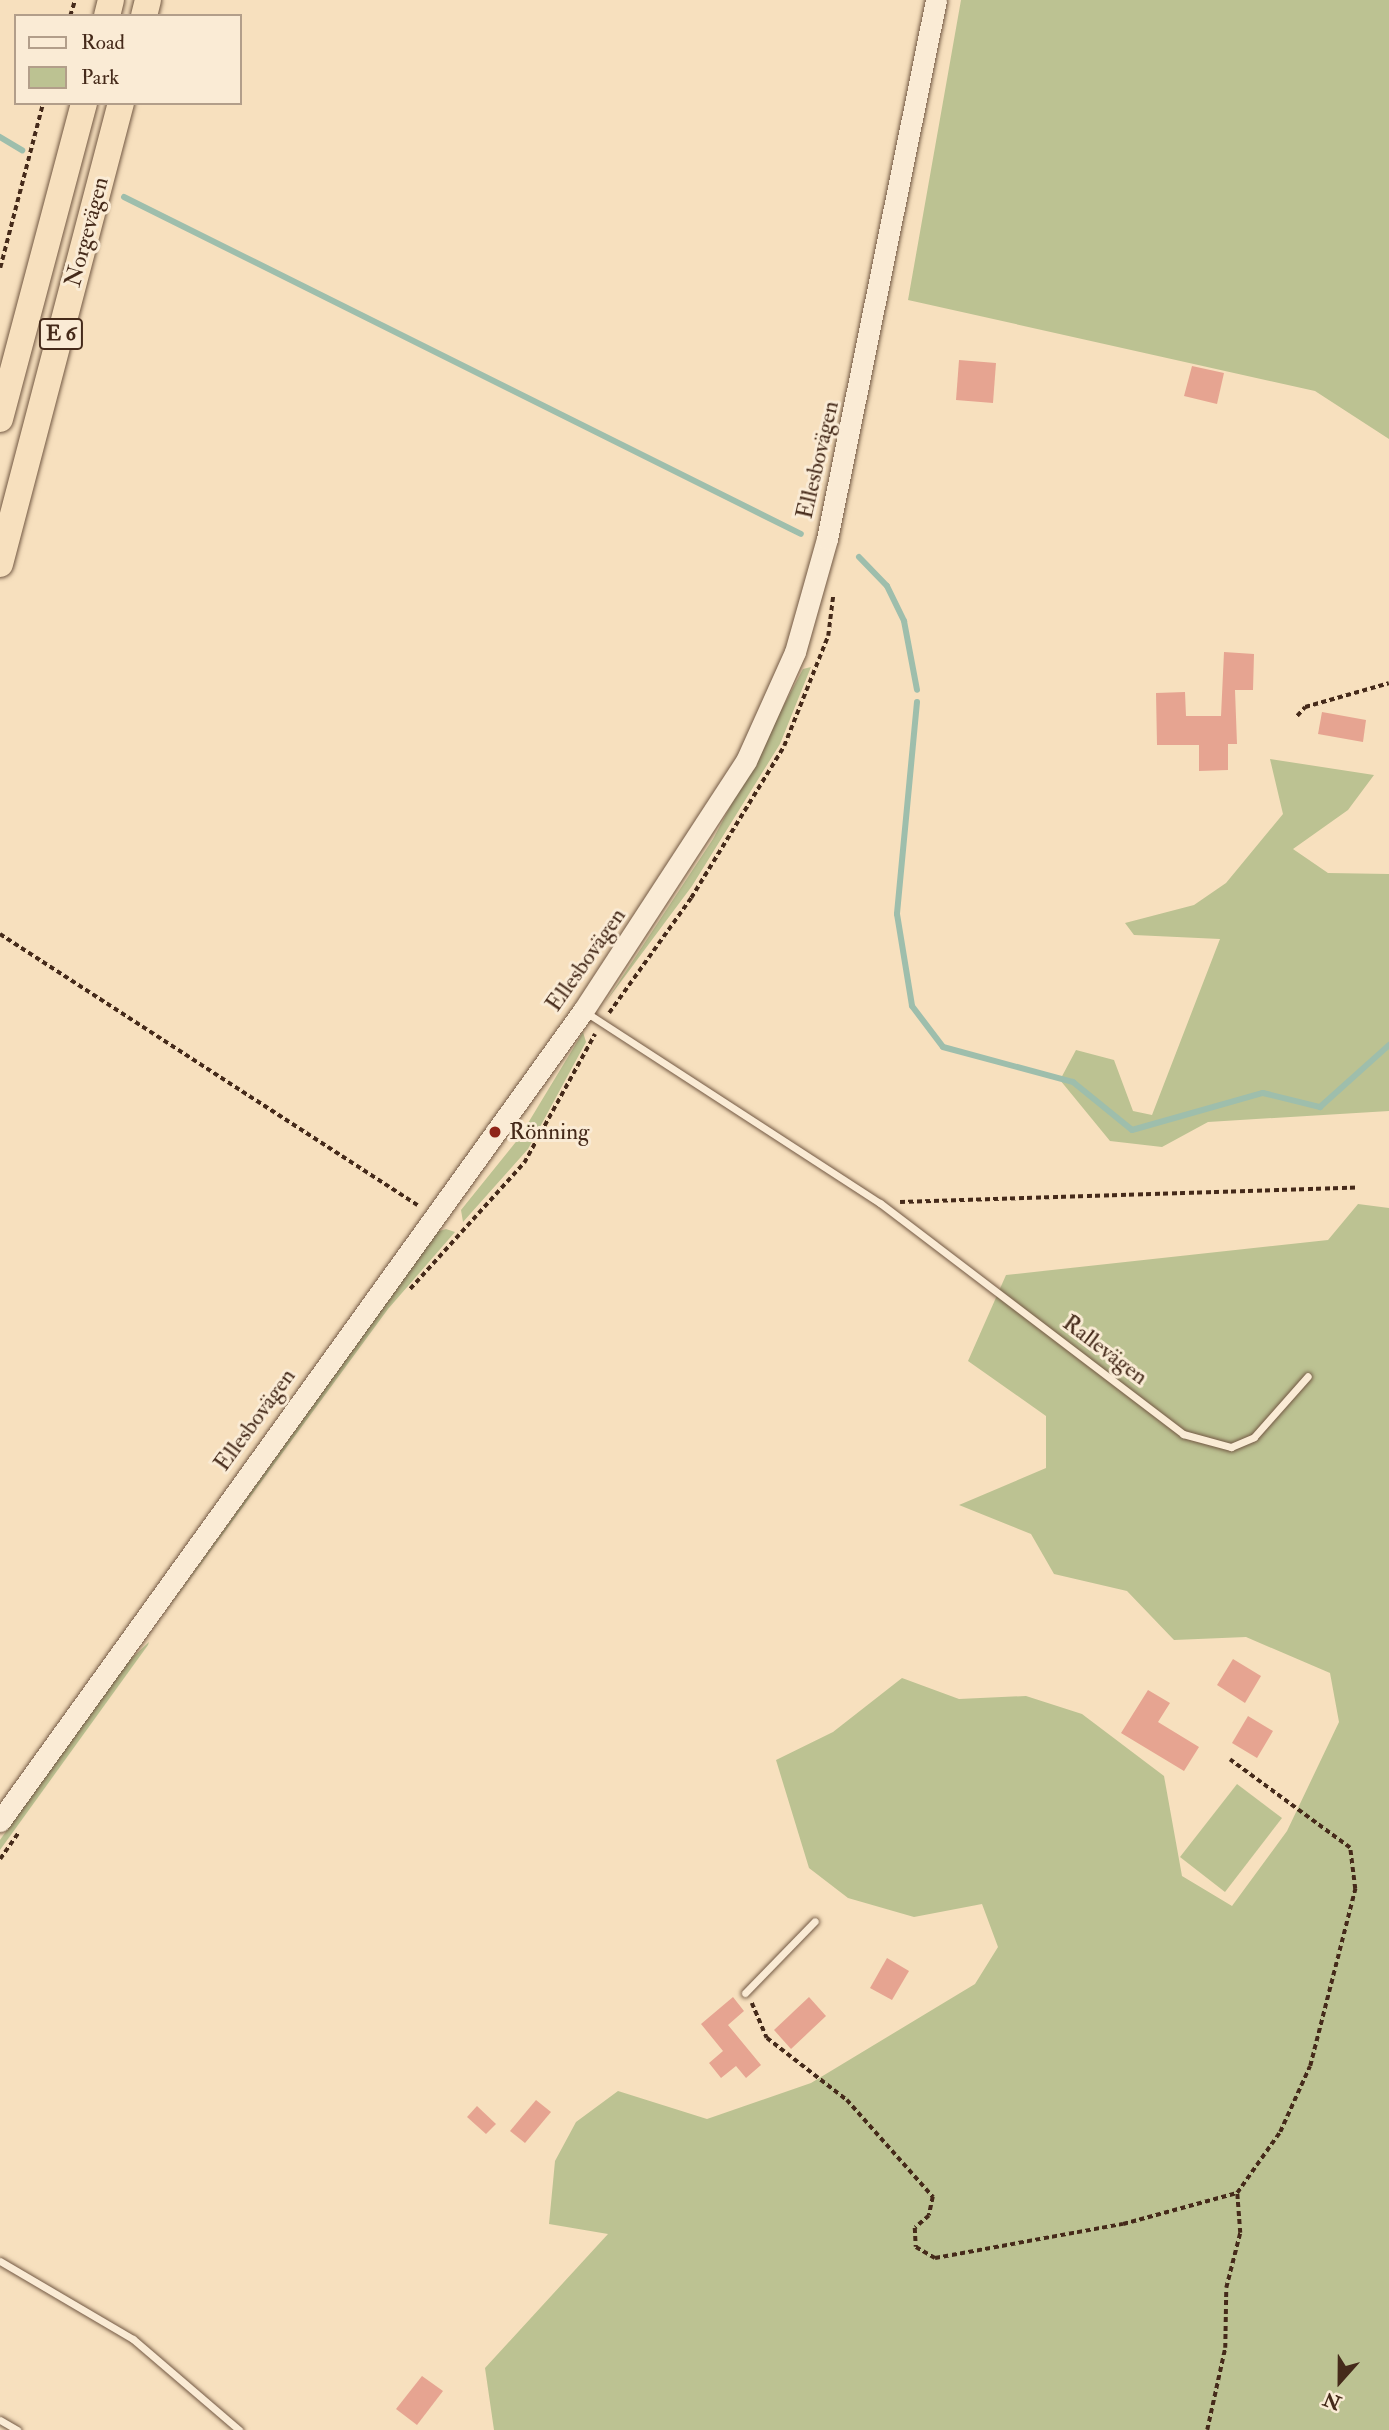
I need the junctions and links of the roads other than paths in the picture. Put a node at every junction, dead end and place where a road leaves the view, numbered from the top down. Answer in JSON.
{"nodes":[{"id":1,"x":936,"y":0,"type":"edge"},
{"id":2,"x":83,"y":105,"type":"edge"},
{"id":3,"x":120,"y":105,"type":"edge"},
{"id":4,"x":0,"y":419,"type":"edge"},
{"id":5,"x":0,"y":564,"type":"edge"},
{"id":6,"x":583,"y":1011,"type":"junction"},
{"id":7,"x":1307,"y":1376,"type":"dead end"},
{"id":8,"x":0,"y":1821,"type":"edge"},
{"id":9,"x":815,"y":1921,"type":"dead end"},
{"id":10,"x":745,"y":1993,"type":"road end"},
{"id":11,"x":0,"y":2260,"type":"edge"},
{"id":12,"x":0,"y":2420,"type":"edge"},
{"id":13,"x":17,"y":2430,"type":"edge"},
{"id":14,"x":239,"y":2430,"type":"edge"}],
"edges":[{"from":1,"to":6,"type":"main road","name":"Ellesbovägen"},
{"from":2,"to":4,"type":"highway","name":"Norgevägen","number":"E 6"},
{"from":3,"to":5,"type":"highway","name":"Norgevägen","number":"E 6"},
{"from":6,"to":7,"type":"lane","name":"Rallevägen"},
{"from":6,"to":8,"type":"main road","name":"Ellesbovägen"},
{"from":9,"to":10,"type":"lane"},
{"from":11,"to":14,"type":"lane"},
{"from":12,"to":13,"type":"lane"}]}
